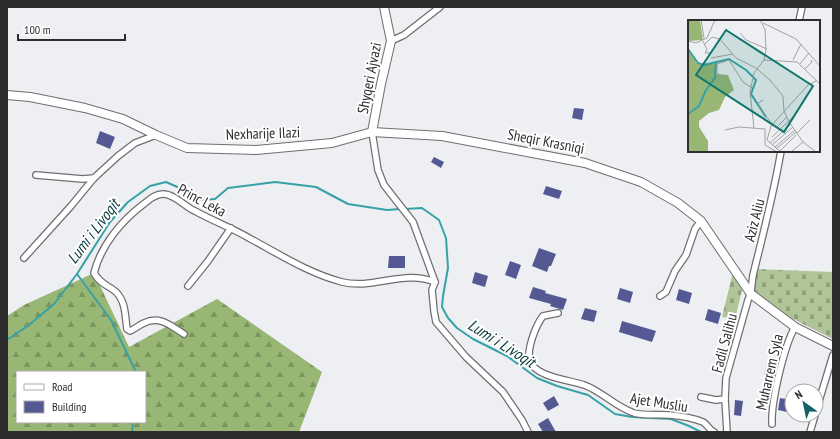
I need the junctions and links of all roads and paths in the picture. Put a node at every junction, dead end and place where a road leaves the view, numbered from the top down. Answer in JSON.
{"nodes":[{"id":1,"x":384,"y":7,"type":"edge"},
{"id":2,"x":440,"y":7,"type":"edge"},
{"id":3,"x":802,"y":7,"type":"edge"},
{"id":4,"x":799,"y":20,"type":"edge"},
{"id":5,"x":391,"y":41,"type":"junction"},
{"id":6,"x":7,"y":95,"type":"edge"},
{"id":7,"x":372,"y":132,"type":"junction"},
{"id":8,"x":156,"y":136,"type":"junction"},
{"id":9,"x":780,"y":152,"type":"edge"},
{"id":10,"x":36,"y":175,"type":"dead end"},
{"id":11,"x":94,"y":178,"type":"junction"},
{"id":12,"x":701,"y":221,"type":"junction"},
{"id":13,"x":231,"y":228,"type":"junction"},
{"id":14,"x":24,"y":258,"type":"dead end"},
{"id":15,"x":435,"y":282,"type":"junction"},
{"id":16,"x":188,"y":286,"type":"dead end"},
{"id":17,"x":752,"y":294,"type":"junction"},
{"id":18,"x":660,"y":296,"type":"dead end"},
{"id":19,"x":558,"y":313,"type":"dead end"},
{"id":20,"x":795,"y":327,"type":"junction"},
{"id":21,"x":184,"y":334,"type":"dead end"},
{"id":22,"x":833,"y":346,"type":"edge"},
{"id":23,"x":833,"y":355,"type":"edge"},
{"id":24,"x":824,"y":385,"type":"edge"},
{"id":25,"x":701,"y":397,"type":"dead end"},
{"id":26,"x":725,"y":399,"type":"junction"},
{"id":27,"x":772,"y":424,"type":"dead end"},
{"id":28,"x":528,"y":432,"type":"edge"},
{"id":29,"x":714,"y":432,"type":"edge"},
{"id":30,"x":728,"y":432,"type":"edge"}],
"edges":[{"from":1,"to":5,"type":"street","name":"Shyqeri Ajvazi"},
{"from":2,"to":5,"type":"street"},
{"from":3,"to":4,"type":"street"},
{"from":5,"to":7,"type":"street","name":"Shyqeri Ajvazi"},
{"from":6,"to":8,"type":"street","name":"Nexharije Ilazi"},
{"from":7,"to":8,"type":"street","name":"Nexharije Ilazi"},
{"from":7,"to":12,"type":"street","name":"Sheqir Krasniqi"},
{"from":7,"to":15,"type":"street"},
{"from":8,"to":11,"type":"street"},
{"from":9,"to":17,"type":"street","name":"Aziz Aliu"},
{"from":10,"to":11,"type":"street"},
{"from":11,"to":14,"type":"street"},
{"from":12,"to":17,"type":"street","name":"Sheqir Krasniqi"},
{"from":12,"to":18,"type":"street"},
{"from":13,"to":15,"type":"street","name":"Princ Leka"},
{"from":13,"to":16,"type":"street","name":"Princ Leka"},
{"from":13,"to":21,"type":"street","name":"Princ Leka"},
{"from":15,"to":28,"type":"street"},
{"from":17,"to":20,"type":"street","name":"Muharrem Syla"},
{"from":17,"to":26,"type":"street","name":"Fadil Salihu"},
{"from":19,"to":29,"type":"street","name":"Ajet Musliu"},
{"from":20,"to":22,"type":"street","name":"Muharrem Syla"},
{"from":20,"to":27,"type":"street","name":"Muharrem Syla"},
{"from":23,"to":24,"type":"street"},
{"from":25,"to":26,"type":"street"},
{"from":26,"to":30,"type":"street","name":"Fadil Salihu"}]}
